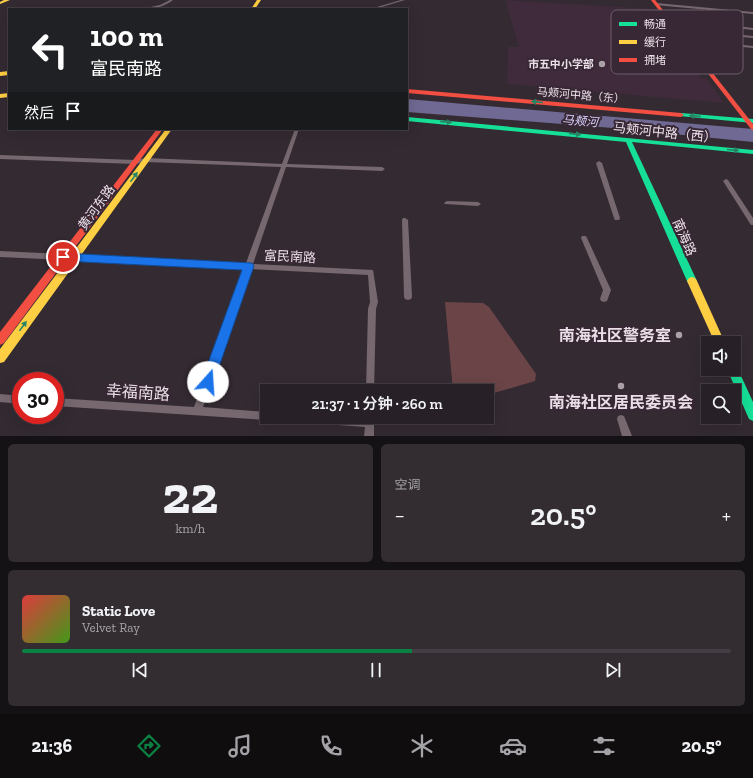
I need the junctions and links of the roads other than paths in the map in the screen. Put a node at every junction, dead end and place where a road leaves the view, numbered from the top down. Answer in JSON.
{"nodes":[{"id":1,"x":8,"y":0,"type":"edge"},
{"id":2,"x":172,"y":0,"type":"edge"},
{"id":3,"x":404,"y":0,"type":"edge"},
{"id":4,"x":1,"y":1,"type":"edge"},
{"id":5,"x":654,"y":2,"type":"edge"},
{"id":6,"x":149,"y":8,"type":"edge"},
{"id":7,"x":376,"y":8,"type":"edge"},
{"id":8,"x":660,"y":10,"type":"edge"},
{"id":9,"x":726,"y":10,"type":"edge"},
{"id":10,"x":743,"y":12,"type":"edge"},
{"id":11,"x":753,"y":13,"type":"edge"},
{"id":12,"x":743,"y":28,"type":"edge"},
{"id":13,"x":753,"y":29,"type":"edge"},
{"id":14,"x":743,"y":36,"type":"edge"},
{"id":15,"x":753,"y":37,"type":"edge"},
{"id":16,"x":743,"y":46,"type":"edge"},
{"id":17,"x":753,"y":47,"type":"edge"},
{"id":18,"x":711,"y":74,"type":"edge"},
{"id":19,"x":408,"y":91,"type":"edge"},
{"id":20,"x":408,"y":119,"type":"edge"},
{"id":21,"x":751,"y":124,"type":"edge"},
{"id":22,"x":159,"y":130,"type":"edge"},
{"id":23,"x":168,"y":130,"type":"edge"},
{"id":24,"x":297,"y":130,"type":"edge"},
{"id":25,"x":628,"y":140,"type":"junction"},
{"id":26,"x":753,"y":152,"type":"edge"},
{"id":27,"x":0,"y":157,"type":"edge"},
{"id":28,"x":146,"y":160,"type":"junction"},
{"id":29,"x":135,"y":162,"type":"junction"},
{"id":30,"x":600,"y":163,"type":"dead end"},
{"id":31,"x":284,"y":165,"type":"junction"},
{"id":32,"x":382,"y":169,"type":"dead end"},
{"id":33,"x":726,"y":181,"type":"dead end"},
{"id":34,"x":448,"y":203,"type":"dead end"},
{"id":35,"x":478,"y":204,"type":"dead end"},
{"id":36,"x":618,"y":218,"type":"dead end"},
{"id":37,"x":405,"y":220,"type":"dead end"},
{"id":38,"x":753,"y":223,"type":"edge"},
{"id":39,"x":584,"y":238,"type":"dead end"},
{"id":40,"x":0,"y":254,"type":"edge"},
{"id":41,"x":63,"y":257,"type":"junction"},
{"id":42,"x":74,"y":257,"type":"junction"},
{"id":43,"x":248,"y":266,"type":"junction"},
{"id":44,"x":408,"y":297,"type":"dead end"},
{"id":45,"x":604,"y":300,"type":"dead end"},
{"id":46,"x":717,"y":336,"type":"edge"},
{"id":47,"x":0,"y":340,"type":"edge"},
{"id":48,"x":0,"y":358,"type":"edge"},
{"id":49,"x":735,"y":376,"type":"edge"},
{"id":50,"x":370,"y":384,"type":"edge"},
{"id":51,"x":0,"y":398,"type":"edge"},
{"id":52,"x":12,"y":399,"type":"edge"},
{"id":53,"x":64,"y":403,"type":"edge"},
{"id":54,"x":197,"y":411,"type":"junction"},
{"id":55,"x":753,"y":415,"type":"edge"},
{"id":56,"x":260,"y":416,"type":"edge"},
{"id":57,"x":621,"y":419,"type":"dead end"},
{"id":58,"x":370,"y":424,"type":"edge"},
{"id":59,"x":369,"y":436,"type":"edge"},
{"id":60,"x":627,"y":436,"type":"edge"}],
"edges":[{"from":1,"to":4,"type":"street"},
{"from":2,"to":6,"type":"street"},
{"from":3,"to":7,"type":"street"},
{"from":5,"to":8,"type":"street"},
{"from":5,"to":9,"type":"street"},
{"from":10,"to":11,"type":"street"},
{"from":12,"to":13,"type":"street"},
{"from":14,"to":15,"type":"street"},
{"from":16,"to":17,"type":"street"},
{"from":18,"to":21,"type":"street"},
{"from":21,"to":19,"type":"street","name":"马颊河中路（东）","one_way":true},
{"from":20,"to":25,"type":"street","name":"马颊河中路（西）","one_way":true},
{"from":22,"to":29,"type":"street","name":"黄河东路"},
{"from":23,"to":28,"type":"street","name":"黄河东路"},
{"from":24,"to":31,"type":"street"},
{"from":25,"to":26,"type":"street","name":"马颊河中路（西）","one_way":true},
{"from":25,"to":46,"type":"street","name":"南海路"},
{"from":27,"to":29,"type":"street"},
{"from":28,"to":29,"type":"street"},
{"from":28,"to":31,"type":"street"},
{"from":42,"to":28,"type":"street","name":"黄河东路","one_way":true},
{"from":29,"to":41,"type":"street","name":"黄河东路"},
{"from":30,"to":36,"type":"street"},
{"from":31,"to":32,"type":"street"},
{"from":31,"to":43,"type":"street"},
{"from":33,"to":38,"type":"street"},
{"from":34,"to":35,"type":"street"},
{"from":37,"to":44,"type":"street"},
{"from":39,"to":45,"type":"street"},
{"from":40,"to":41,"type":"street","name":"富民南路"},
{"from":41,"to":42,"type":"street","name":"富民南路"},
{"from":41,"to":47,"type":"street","name":"黄河东路"},
{"from":42,"to":43,"type":"street","name":"富民南路"},
{"from":48,"to":42,"type":"street","name":"黄河东路","one_way":true},
{"from":43,"to":50,"type":"street","name":"富民南路"},
{"from":43,"to":54,"type":"street"},
{"from":49,"to":55,"type":"street"},
{"from":51,"to":52,"type":"street"},
{"from":53,"to":54,"type":"street","name":"幸福南路"},
{"from":54,"to":56,"type":"street","name":"幸福南路"},
{"from":57,"to":60,"type":"street"},
{"from":58,"to":59,"type":"street"}]}
